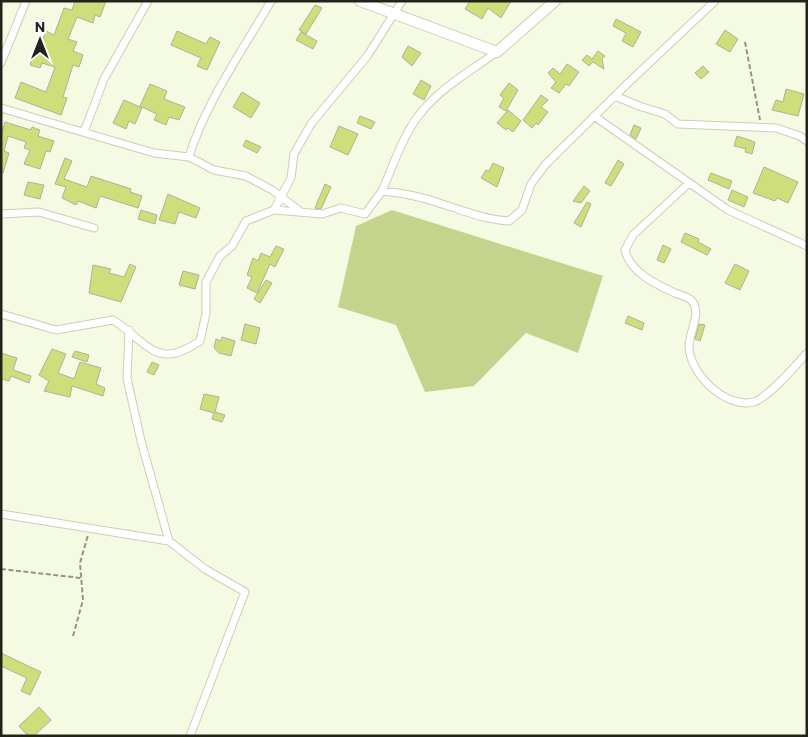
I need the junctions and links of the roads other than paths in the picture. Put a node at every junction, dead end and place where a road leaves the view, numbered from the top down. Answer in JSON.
{"nodes":[{"id":1,"x":26,"y":1,"type":"edge"},
{"id":2,"x":148,"y":1,"type":"edge"},
{"id":3,"x":271,"y":1,"type":"edge"},
{"id":4,"x":360,"y":1,"type":"edge"},
{"id":5,"x":402,"y":1,"type":"edge"},
{"id":6,"x":555,"y":1,"type":"edge"},
{"id":7,"x":715,"y":1,"type":"edge"},
{"id":8,"x":395,"y":14,"type":"junction"},
{"id":9,"x":497,"y":52,"type":"junction"},
{"id":10,"x":1,"y":63,"type":"edge"},
{"id":11,"x":615,"y":96,"type":"junction"},
{"id":12,"x":1,"y":108,"type":"edge"},
{"id":13,"x":594,"y":116,"type":"junction"},
{"id":14,"x":84,"y":132,"type":"junction"},
{"id":15,"x":807,"y":141,"type":"edge"},
{"id":16,"x":189,"y":157,"type":"junction"},
{"id":17,"x":689,"y":183,"type":"junction"},
{"id":18,"x":382,"y":191,"type":"junction"},
{"id":19,"x":282,"y":198,"type":"junction"},
{"id":20,"x":274,"y":210,"type":"junction"},
{"id":21,"x":302,"y":212,"type":"junction"},
{"id":22,"x":1,"y":214,"type":"edge"},
{"id":23,"x":94,"y":228,"type":"dead end"},
{"id":24,"x":807,"y":246,"type":"edge"},
{"id":25,"x":1,"y":314,"type":"edge"},
{"id":26,"x":129,"y":330,"type":"junction"},
{"id":27,"x":807,"y":353,"type":"edge"},
{"id":28,"x":1,"y":514,"type":"edge"},
{"id":29,"x":169,"y":541,"type":"junction"},
{"id":30,"x":190,"y":736,"type":"edge"}],
"edges":[{"from":1,"to":10,"type":"street"},
{"from":2,"to":14,"type":"street"},
{"from":3,"to":16,"type":"street"},
{"from":4,"to":8,"type":"street"},
{"from":5,"to":8,"type":"street"},
{"from":6,"to":9,"type":"street"},
{"from":7,"to":11,"type":"street"},
{"from":8,"to":9,"type":"street"},
{"from":8,"to":19,"type":"street"},
{"from":9,"to":18,"type":"street"},
{"from":11,"to":13,"type":"street"},
{"from":11,"to":15,"type":"street"},
{"from":12,"to":14,"type":"street"},
{"from":13,"to":17,"type":"street"},
{"from":13,"to":18,"type":"street"},
{"from":14,"to":16,"type":"street"},
{"from":16,"to":19,"type":"street"},
{"from":17,"to":24,"type":"street"},
{"from":17,"to":27,"type":"street"},
{"from":18,"to":21,"type":"street"},
{"from":19,"to":20,"type":"street"},
{"from":19,"to":21,"type":"street"},
{"from":20,"to":21,"type":"street"},
{"from":20,"to":26,"type":"street"},
{"from":22,"to":23,"type":"street"},
{"from":25,"to":26,"type":"street"},
{"from":26,"to":29,"type":"street"},
{"from":28,"to":29,"type":"street"},
{"from":29,"to":30,"type":"street"}]}
